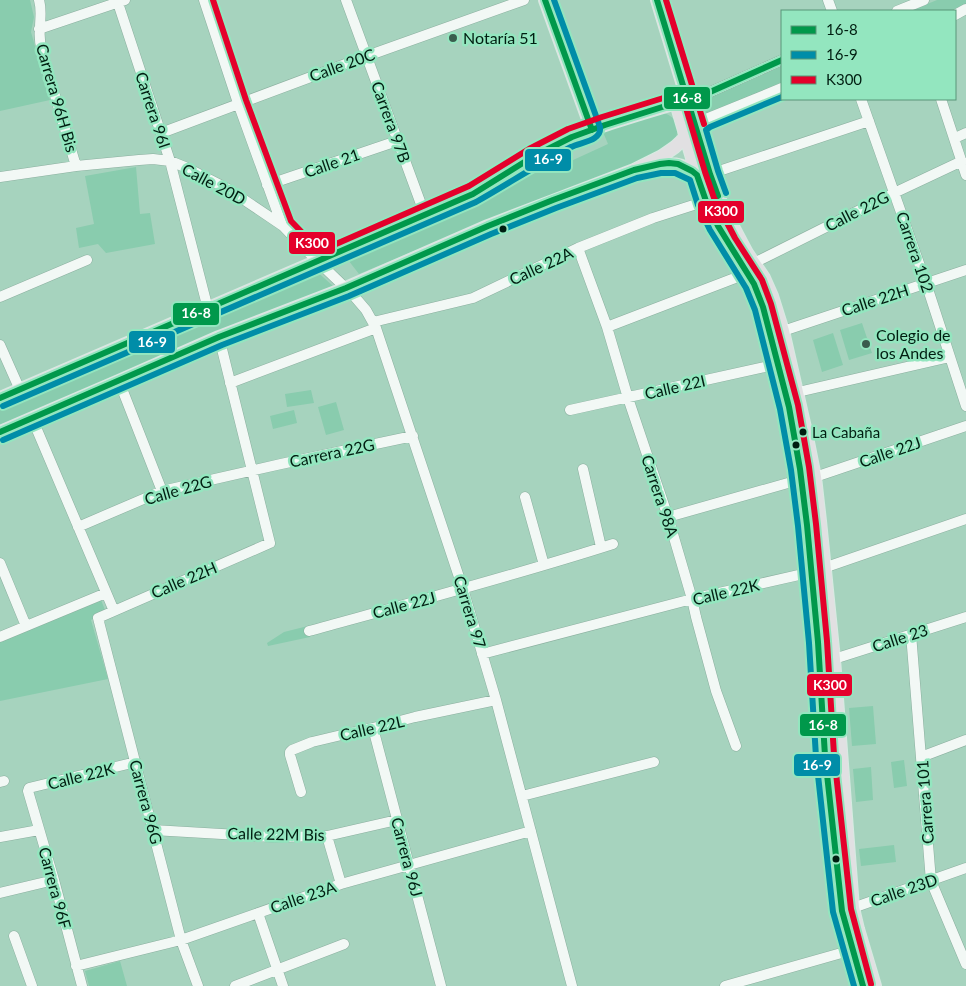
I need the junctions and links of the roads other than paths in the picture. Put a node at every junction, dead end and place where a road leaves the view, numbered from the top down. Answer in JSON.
{"nodes":[{"id":1,"x":39,"y":0,"type":"edge"},
{"id":2,"x":204,"y":0,"type":"edge"},
{"id":3,"x":346,"y":0,"type":"edge"},
{"id":4,"x":524,"y":0,"type":"edge"},
{"id":5,"x":545,"y":0,"type":"edge"},
{"id":6,"x":657,"y":0,"type":"edge"},
{"id":7,"x":924,"y":0,"type":"edge"},
{"id":8,"x":120,"y":1,"type":"edge"},
{"id":9,"x":899,"y":10,"type":"edge"},
{"id":10,"x":40,"y":28,"type":"junction"},
{"id":11,"x":367,"y":56,"type":"junction"},
{"id":12,"x":781,"y":60,"type":"edge"},
{"id":13,"x":781,"y":88,"type":"edge"},
{"id":14,"x":862,"y":100,"type":"edge"},
{"id":15,"x":941,"y":100,"type":"edge"},
{"id":16,"x":682,"y":101,"type":"junction"},
{"id":17,"x":238,"y":103,"type":"junction"},
{"id":18,"x":869,"y":121,"type":"junction"},
{"id":19,"x":696,"y":128,"type":"junction"},
{"id":20,"x":592,"y":130,"type":"junction"},
{"id":21,"x":161,"y":133,"type":"junction"},
{"id":22,"x":966,"y":133,"type":"edge"},
{"id":23,"x":686,"y":137,"type":"junction"},
{"id":24,"x":954,"y":138,"type":"junction"},
{"id":25,"x":398,"y":141,"type":"junction"},
{"id":26,"x":170,"y":161,"type":"junction"},
{"id":27,"x":962,"y":161,"type":"junction"},
{"id":28,"x":76,"y":166,"type":"junction"},
{"id":29,"x":634,"y":170,"type":"junction"},
{"id":30,"x":710,"y":174,"type":"junction"},
{"id":31,"x":966,"y":174,"type":"edge"},
{"id":32,"x":697,"y":175,"type":"junction"},
{"id":33,"x":0,"y":177,"type":"edge"},
{"id":34,"x":267,"y":185,"type":"junction"},
{"id":35,"x":894,"y":192,"type":"junction"},
{"id":36,"x":706,"y":201,"type":"junction"},
{"id":37,"x":425,"y":215,"type":"junction"},
{"id":38,"x":283,"y":226,"type":"junction"},
{"id":39,"x":578,"y":248,"type":"junction"},
{"id":40,"x":87,"y":260,"type":"dead end"},
{"id":41,"x":318,"y":261,"type":"junction"},
{"id":42,"x":751,"y":268,"type":"junction"},
{"id":43,"x":966,"y":270,"type":"edge"},
{"id":44,"x":926,"y":283,"type":"junction"},
{"id":45,"x":346,"y":288,"type":"junction"},
{"id":46,"x":0,"y":297,"type":"edge"},
{"id":47,"x":208,"y":309,"type":"junction"},
{"id":48,"x":375,"y":325,"type":"junction"},
{"id":49,"x":607,"y":328,"type":"junction"},
{"id":50,"x":783,"y":331,"type":"junction"},
{"id":51,"x":219,"y":337,"type":"junction"},
{"id":52,"x":0,"y":345,"type":"edge"},
{"id":53,"x":950,"y":357,"type":"junction"},
{"id":54,"x":778,"y":364,"type":"junction"},
{"id":55,"x":119,"y":381,"type":"junction"},
{"id":56,"x":230,"y":383,"type":"junction"},
{"id":57,"x":20,"y":390,"type":"junction"},
{"id":58,"x":798,"y":392,"type":"junction"},
{"id":59,"x":0,"y":398,"type":"edge"},
{"id":60,"x":628,"y":398,"type":"junction"},
{"id":61,"x":966,"y":406,"type":"edge"},
{"id":62,"x":570,"y":410,"type":"dead end"},
{"id":63,"x":32,"y":418,"type":"junction"},
{"id":64,"x":966,"y":426,"type":"edge"},
{"id":65,"x":0,"y":432,"type":"edge"},
{"id":66,"x":413,"y":436,"type":"junction"},
{"id":67,"x":583,"y":469,"type":"dead end"},
{"id":68,"x":252,"y":470,"type":"junction"},
{"id":69,"x":808,"y":478,"type":"junction"},
{"id":70,"x":162,"y":491,"type":"junction"},
{"id":71,"x":525,"y":497,"type":"dead end"},
{"id":72,"x":668,"y":517,"type":"junction"},
{"id":73,"x":966,"y":519,"type":"edge"},
{"id":74,"x":78,"y":527,"type":"junction"},
{"id":75,"x":613,"y":544,"type":"dead end"},
{"id":76,"x":601,"y":547,"type":"junction"},
{"id":77,"x":0,"y":563,"type":"edge"},
{"id":78,"x":544,"y":566,"type":"junction"},
{"id":79,"x":825,"y":568,"type":"junction"},
{"id":80,"x":812,"y":572,"type":"junction"},
{"id":81,"x":463,"y":589,"type":"junction"},
{"id":82,"x":106,"y":593,"type":"junction"},
{"id":83,"x":692,"y":599,"type":"junction"},
{"id":84,"x":114,"y":611,"type":"junction"},
{"id":85,"x":966,"y":617,"type":"edge"},
{"id":86,"x":98,"y":618,"type":"joint"},
{"id":87,"x":26,"y":626,"type":"junction"},
{"id":88,"x":309,"y":631,"type":"dead end"},
{"id":89,"x":911,"y":634,"type":"junction"},
{"id":90,"x":0,"y":637,"type":"edge"},
{"id":91,"x":482,"y":654,"type":"junction"},
{"id":92,"x":834,"y":659,"type":"junction"},
{"id":93,"x":496,"y":700,"type":"junction"},
{"id":94,"x":373,"y":728,"type":"junction"},
{"id":95,"x":966,"y":740,"type":"edge"},
{"id":96,"x":736,"y":746,"type":"dead end"},
{"id":97,"x":921,"y":756,"type":"junction"},
{"id":98,"x":136,"y":762,"type":"junction"},
{"id":99,"x":654,"y":762,"type":"dead end"},
{"id":100,"x":28,"y":791,"type":"joint"},
{"id":101,"x":301,"y":792,"type":"dead end"},
{"id":102,"x":522,"y":796,"type":"junction"},
{"id":103,"x":397,"y":820,"type":"junction"},
{"id":104,"x":39,"y":830,"type":"junction"},
{"id":105,"x":153,"y":830,"type":"junction"},
{"id":106,"x":531,"y":831,"type":"junction"},
{"id":107,"x":0,"y":836,"type":"edge"},
{"id":108,"x":327,"y":836,"type":"junction"},
{"id":109,"x":409,"y":865,"type":"junction"},
{"id":110,"x":966,"y":868,"type":"edge"},
{"id":111,"x":54,"y":880,"type":"junction"},
{"id":112,"x":930,"y":881,"type":"junction"},
{"id":113,"x":341,"y":884,"type":"junction"},
{"id":114,"x":0,"y":893,"type":"edge"},
{"id":115,"x":848,"y":910,"type":"junction"},
{"id":116,"x":258,"y":913,"type":"junction"},
{"id":117,"x":14,"y":936,"type":"dead end"},
{"id":118,"x":181,"y":940,"type":"junction"},
{"id":119,"x":344,"y":944,"type":"dead end"},
{"id":120,"x":852,"y":950,"type":"junction"},
{"id":121,"x":966,"y":964,"type":"edge"},
{"id":122,"x":76,"y":966,"type":"junction"},
{"id":123,"x":276,"y":969,"type":"junction"},
{"id":124,"x":32,"y":986,"type":"edge"},
{"id":125,"x":82,"y":986,"type":"edge"},
{"id":126,"x":198,"y":986,"type":"edge"},
{"id":127,"x":235,"y":986,"type":"edge"},
{"id":128,"x":283,"y":986,"type":"edge"},
{"id":129,"x":441,"y":986,"type":"edge"},
{"id":130,"x":572,"y":986,"type":"edge"},
{"id":131,"x":724,"y":986,"type":"edge"},
{"id":132,"x":864,"y":986,"type":"edge"},
{"id":133,"x":876,"y":986,"type":"edge"}],
"edges":[{"from":1,"to":10,"type":"street","name":"Carrera 96H Bis"},
{"from":2,"to":17,"type":"street"},
{"from":3,"to":11,"type":"street","name":"Carrera 97B"},
{"from":4,"to":11,"type":"street","name":"Calle 20C"},
{"from":5,"to":20,"type":"main road"},
{"from":6,"to":16,"type":"main road"},
{"from":7,"to":9,"type":"street"},
{"from":8,"to":10,"type":"street"},
{"from":8,"to":21,"type":"street","name":"Carrera 96I"},
{"from":10,"to":28,"type":"street","name":"Carrera 96H Bis"},
{"from":11,"to":17,"type":"street","name":"Calle 20C"},
{"from":11,"to":25,"type":"street","name":"Carrera 97B"},
{"from":12,"to":16,"type":"street"},
{"from":13,"to":19,"type":"street"},
{"from":14,"to":18,"type":"street","name":"Carrera 102"},
{"from":15,"to":24,"type":"street"},
{"from":16,"to":19,"type":"main road"},
{"from":16,"to":20,"type":"main road"},
{"from":16,"to":23,"type":"main road"},
{"from":17,"to":21,"type":"street","name":"Calle 20C"},
{"from":17,"to":34,"type":"street"},
{"from":18,"to":30,"type":"street"},
{"from":18,"to":35,"type":"street","name":"Carrera 102"},
{"from":19,"to":23,"type":"main road"},
{"from":19,"to":30,"type":"main road"},
{"from":20,"to":37,"type":"main road"},
{"from":21,"to":26,"type":"street","name":"Carrera 96I"},
{"from":22,"to":24,"type":"street"},
{"from":23,"to":29,"type":"main road"},
{"from":23,"to":32,"type":"main road"},
{"from":24,"to":27,"type":"street"},
{"from":25,"to":34,"type":"street","name":"Calle 21"},
{"from":25,"to":37,"type":"street","name":"Carrera 97B"},
{"from":26,"to":28,"type":"street","name":"Calle 20D"},
{"from":26,"to":38,"type":"street","name":"Calle 20D"},
{"from":26,"to":47,"type":"street","name":"Carrera 96I"},
{"from":27,"to":31,"type":"street"},
{"from":27,"to":35,"type":"street","name":"Calle 22G"},
{"from":28,"to":33,"type":"street","name":"Calle 20D"},
{"from":29,"to":32,"type":"main road"},
{"from":29,"to":45,"type":"main road"},
{"from":30,"to":42,"type":"main road"},
{"from":32,"to":36,"type":"main road"},
{"from":34,"to":38,"type":"street"},
{"from":35,"to":42,"type":"street","name":"Calle 22G"},
{"from":35,"to":44,"type":"street","name":"Carrera 102"},
{"from":36,"to":39,"type":"street","name":"Calle 22A"},
{"from":36,"to":42,"type":"main road"},
{"from":37,"to":41,"type":"main road"},
{"from":38,"to":41,"type":"street","name":"Calle 20D"},
{"from":39,"to":48,"type":"street","name":"Calle 22A"},
{"from":39,"to":49,"type":"street","name":"Carrera 98A"},
{"from":40,"to":46,"type":"street"},
{"from":41,"to":45,"type":"street","name":"Carrera 97"},
{"from":41,"to":47,"type":"main road"},
{"from":42,"to":49,"type":"street","name":"Calle 22G"},
{"from":42,"to":50,"type":"main road"},
{"from":42,"to":54,"type":"main road"},
{"from":43,"to":44,"type":"street","name":"Calle 22H"},
{"from":44,"to":50,"type":"street","name":"Calle 22H"},
{"from":44,"to":53,"type":"street","name":"Carrera 102"},
{"from":45,"to":48,"type":"street","name":"Carrera 97"},
{"from":45,"to":51,"type":"main road"},
{"from":47,"to":57,"type":"main road"},
{"from":48,"to":56,"type":"street","name":"Calle 22A"},
{"from":48,"to":66,"type":"street","name":"Carrera 97"},
{"from":49,"to":60,"type":"street","name":"Carrera 98A"},
{"from":50,"to":58,"type":"main road"},
{"from":51,"to":55,"type":"main road"},
{"from":51,"to":56,"type":"street"},
{"from":52,"to":57,"type":"street"},
{"from":53,"to":58,"type":"street"},
{"from":53,"to":61,"type":"street","name":"Carrera 102"},
{"from":54,"to":60,"type":"street","name":"Calle 22I"},
{"from":54,"to":69,"type":"main road"},
{"from":55,"to":63,"type":"main road"},
{"from":55,"to":70,"type":"street"},
{"from":56,"to":68,"type":"street"},
{"from":57,"to":59,"type":"main road"},
{"from":58,"to":69,"type":"main road"},
{"from":60,"to":62,"type":"street","name":"Calle 22I"},
{"from":60,"to":72,"type":"street","name":"Carrera 98A"},
{"from":63,"to":65,"type":"main road"},
{"from":63,"to":74,"type":"street"},
{"from":64,"to":69,"type":"street","name":"Calle 22J"},
{"from":66,"to":68,"type":"street","name":"Carrera 22G"},
{"from":66,"to":81,"type":"street","name":"Carrera 97"},
{"from":67,"to":76,"type":"street"},
{"from":68,"to":70,"type":"street","name":"Calle 22G"},
{"from":68,"to":84,"type":"street","name":"Calle 22H"},
{"from":69,"to":72,"type":"street","name":"Calle 22J"},
{"from":69,"to":79,"type":"main road"},
{"from":69,"to":80,"type":"main road"},
{"from":70,"to":74,"type":"street","name":"Calle 22G"},
{"from":71,"to":78,"type":"street"},
{"from":72,"to":83,"type":"street","name":"Carrera 98A"},
{"from":73,"to":79,"type":"street","name":"Calle 22K"},
{"from":74,"to":82,"type":"street"},
{"from":75,"to":76,"type":"street","name":"Calle 22J"},
{"from":76,"to":78,"type":"street","name":"Calle 22J"},
{"from":77,"to":87,"type":"street"},
{"from":78,"to":81,"type":"street","name":"Calle 22J"},
{"from":79,"to":80,"type":"street","name":"Calle 22K"},
{"from":79,"to":92,"type":"main road"},
{"from":80,"to":83,"type":"street","name":"Calle 22K"},
{"from":80,"to":115,"type":"main road"},
{"from":81,"to":88,"type":"street","name":"Calle 22J"},
{"from":81,"to":91,"type":"street","name":"Carrera 97"},
{"from":82,"to":84,"type":"street"},
{"from":82,"to":87,"type":"street"},
{"from":83,"to":91,"type":"street","name":"Calle 22K"},
{"from":83,"to":96,"type":"street","name":"Carrera 98A"},
{"from":84,"to":86,"type":"street","name":"Calle 22H"},
{"from":85,"to":89,"type":"street","name":"Calle 23"},
{"from":86,"to":98,"type":"street","name":"Carrera 96G"},
{"from":87,"to":90,"type":"street"},
{"from":89,"to":92,"type":"street","name":"Calle 23"},
{"from":89,"to":97,"type":"street","name":"Carrera 101"},
{"from":91,"to":93,"type":"street","name":"Carrera 97"},
{"from":92,"to":115,"type":"main road"},
{"from":93,"to":94,"type":"street","name":"Calle 22L"},
{"from":93,"to":102,"type":"street","name":"Carrera 97"},
{"from":94,"to":101,"type":"street","name":"Calle 22L"},
{"from":94,"to":103,"type":"street","name":"Carrera 96J"},
{"from":95,"to":97,"type":"street"},
{"from":97,"to":112,"type":"street","name":"Carrera 101"},
{"from":98,"to":100,"type":"street","name":"Calle 22K"},
{"from":98,"to":105,"type":"street","name":"Carrera 96G"},
{"from":99,"to":102,"type":"street"},
{"from":100,"to":104,"type":"street","name":"Carrera 96F"},
{"from":102,"to":106,"type":"street","name":"Carrera 97"},
{"from":103,"to":108,"type":"street","name":"Calle 22M Bis"},
{"from":103,"to":109,"type":"street","name":"Carrera 96J"},
{"from":104,"to":107,"type":"street"},
{"from":104,"to":111,"type":"street","name":"Carrera 96F"},
{"from":105,"to":108,"type":"street","name":"Calle 22M Bis"},
{"from":105,"to":118,"type":"street","name":"Carrera 96G"},
{"from":106,"to":109,"type":"street","name":"Calle 23A"},
{"from":106,"to":130,"type":"street","name":"Carrera 97"},
{"from":108,"to":113,"type":"street"},
{"from":109,"to":113,"type":"street","name":"Calle 23A"},
{"from":109,"to":129,"type":"street","name":"Carrera 96J"},
{"from":110,"to":112,"type":"street","name":"Calle 23D"},
{"from":111,"to":114,"type":"street"},
{"from":111,"to":122,"type":"street","name":"Carrera 96F"},
{"from":112,"to":115,"type":"street","name":"Calle 23D"},
{"from":112,"to":121,"type":"street","name":"Carrera 101"},
{"from":113,"to":116,"type":"street","name":"Calle 23A"},
{"from":115,"to":120,"type":"main road"},
{"from":115,"to":133,"type":"main road"},
{"from":116,"to":118,"type":"street","name":"Calle 23A"},
{"from":116,"to":123,"type":"street"},
{"from":117,"to":124,"type":"street"},
{"from":118,"to":122,"type":"street","name":"Calle 23A"},
{"from":118,"to":126,"type":"street","name":"Carrera 96G"},
{"from":119,"to":123,"type":"street"},
{"from":120,"to":131,"type":"street"},
{"from":120,"to":132,"type":"main road"},
{"from":122,"to":125,"type":"street","name":"Carrera 96F"},
{"from":123,"to":127,"type":"street"},
{"from":123,"to":128,"type":"street"}]}
